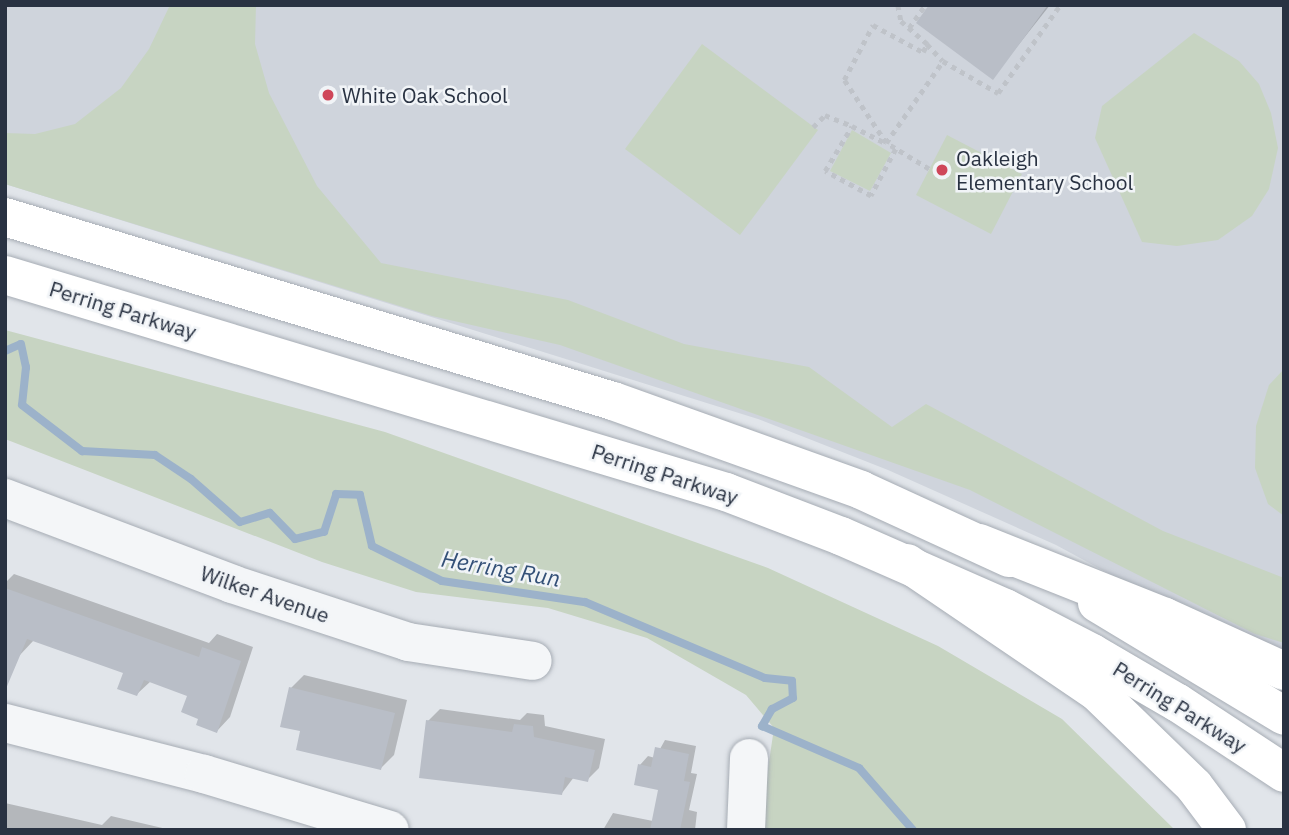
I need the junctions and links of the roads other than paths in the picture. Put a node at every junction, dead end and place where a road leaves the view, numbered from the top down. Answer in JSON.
{"nodes":[{"id":1,"x":5,"y":216,"type":"edge"},
{"id":2,"x":5,"y":275,"type":"edge"},
{"id":3,"x":5,"y":498,"type":"edge"},
{"id":4,"x":979,"y":543,"type":"junction"},
{"id":5,"x":907,"y":563,"type":"junction"},
{"id":6,"x":533,"y":661,"type":"dead end"},
{"id":7,"x":1284,"y":671,"type":"edge"},
{"id":8,"x":1284,"y":716,"type":"edge"},
{"id":9,"x":5,"y":723,"type":"edge"},
{"id":10,"x":749,"y":758,"type":"dead end"},
{"id":11,"x":1284,"y":773,"type":"edge"},
{"id":12,"x":390,"y":830,"type":"edge"},
{"id":13,"x":746,"y":830,"type":"edge"},
{"id":14,"x":1227,"y":830,"type":"edge"}],
"edges":[{"from":1,"to":4,"type":"main road"},
{"from":2,"to":5,"type":"main road","name":"Perring Parkway"},
{"from":3,"to":6,"type":"street","name":"Wilker Avenue"},
{"from":4,"to":7,"type":"main road"},
{"from":4,"to":8,"type":"main road"},
{"from":5,"to":11,"type":"main road","name":"Perring Parkway"},
{"from":5,"to":14,"type":"main road"},
{"from":9,"to":12,"type":"street"},
{"from":10,"to":13,"type":"street"}]}
